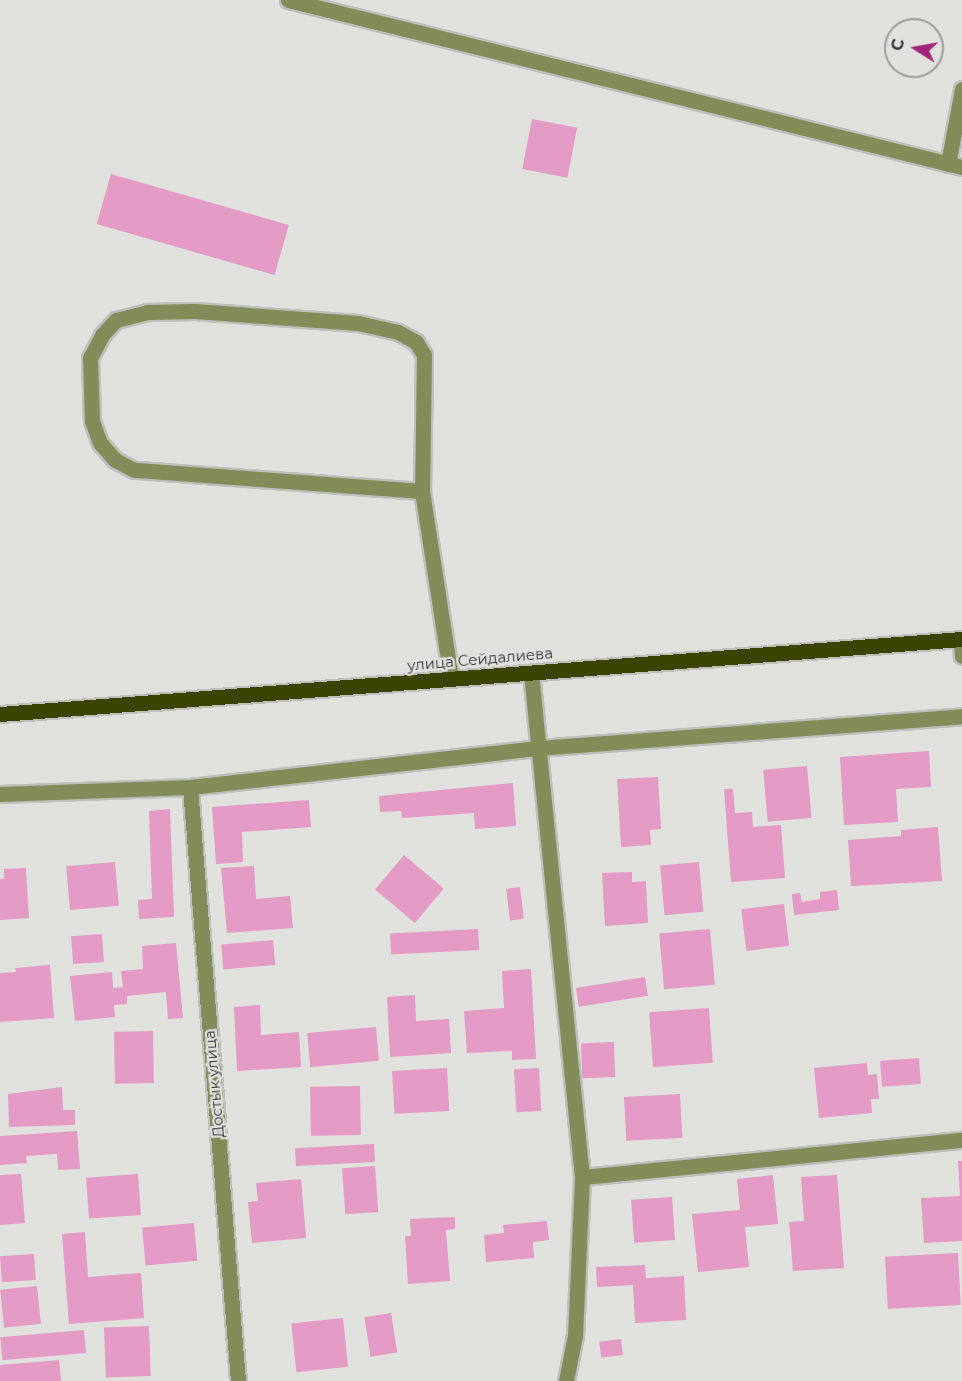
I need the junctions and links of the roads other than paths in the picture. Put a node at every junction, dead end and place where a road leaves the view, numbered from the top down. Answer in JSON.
{"nodes":[{"id":1,"x":288,"y":0,"type":"edge"},
{"id":2,"x":962,"y":89,"type":"edge"},
{"id":3,"x":955,"y":166,"type":"edge"},
{"id":4,"x":422,"y":491,"type":"junction"},
{"id":5,"x":962,"y":639,"type":"edge"},
{"id":6,"x":962,"y":656,"type":"edge"},
{"id":7,"x":531,"y":673,"type":"junction"},
{"id":8,"x":451,"y":679,"type":"junction"},
{"id":9,"x":0,"y":714,"type":"edge"},
{"id":10,"x":962,"y":716,"type":"edge"},
{"id":11,"x":539,"y":748,"type":"junction"},
{"id":12,"x":190,"y":787,"type":"junction"},
{"id":13,"x":0,"y":794,"type":"edge"},
{"id":14,"x":962,"y":1140,"type":"edge"},
{"id":15,"x":582,"y":1177,"type":"junction"},
{"id":16,"x":238,"y":1381,"type":"edge"},
{"id":17,"x":566,"y":1381,"type":"edge"}],
"edges":[{"from":1,"to":3,"type":"street"},
{"from":2,"to":3,"type":"street"},
{"from":4,"to":4,"type":"street"},
{"from":4,"to":8,"type":"street"},
{"from":5,"to":6,"type":"street"},
{"from":5,"to":7,"type":"main road","name":"улица Сейдалиева"},
{"from":7,"to":8,"type":"main road","name":"улица Сейдалиева"},
{"from":7,"to":11,"type":"street"},
{"from":8,"to":9,"type":"main road","name":"улица Сейдалиева"},
{"from":10,"to":11,"type":"street"},
{"from":11,"to":12,"type":"street"},
{"from":11,"to":15,"type":"street"},
{"from":12,"to":13,"type":"street"},
{"from":12,"to":16,"type":"street","name":"Достык улица"},
{"from":14,"to":15,"type":"street"},
{"from":15,"to":17,"type":"street"}]}
